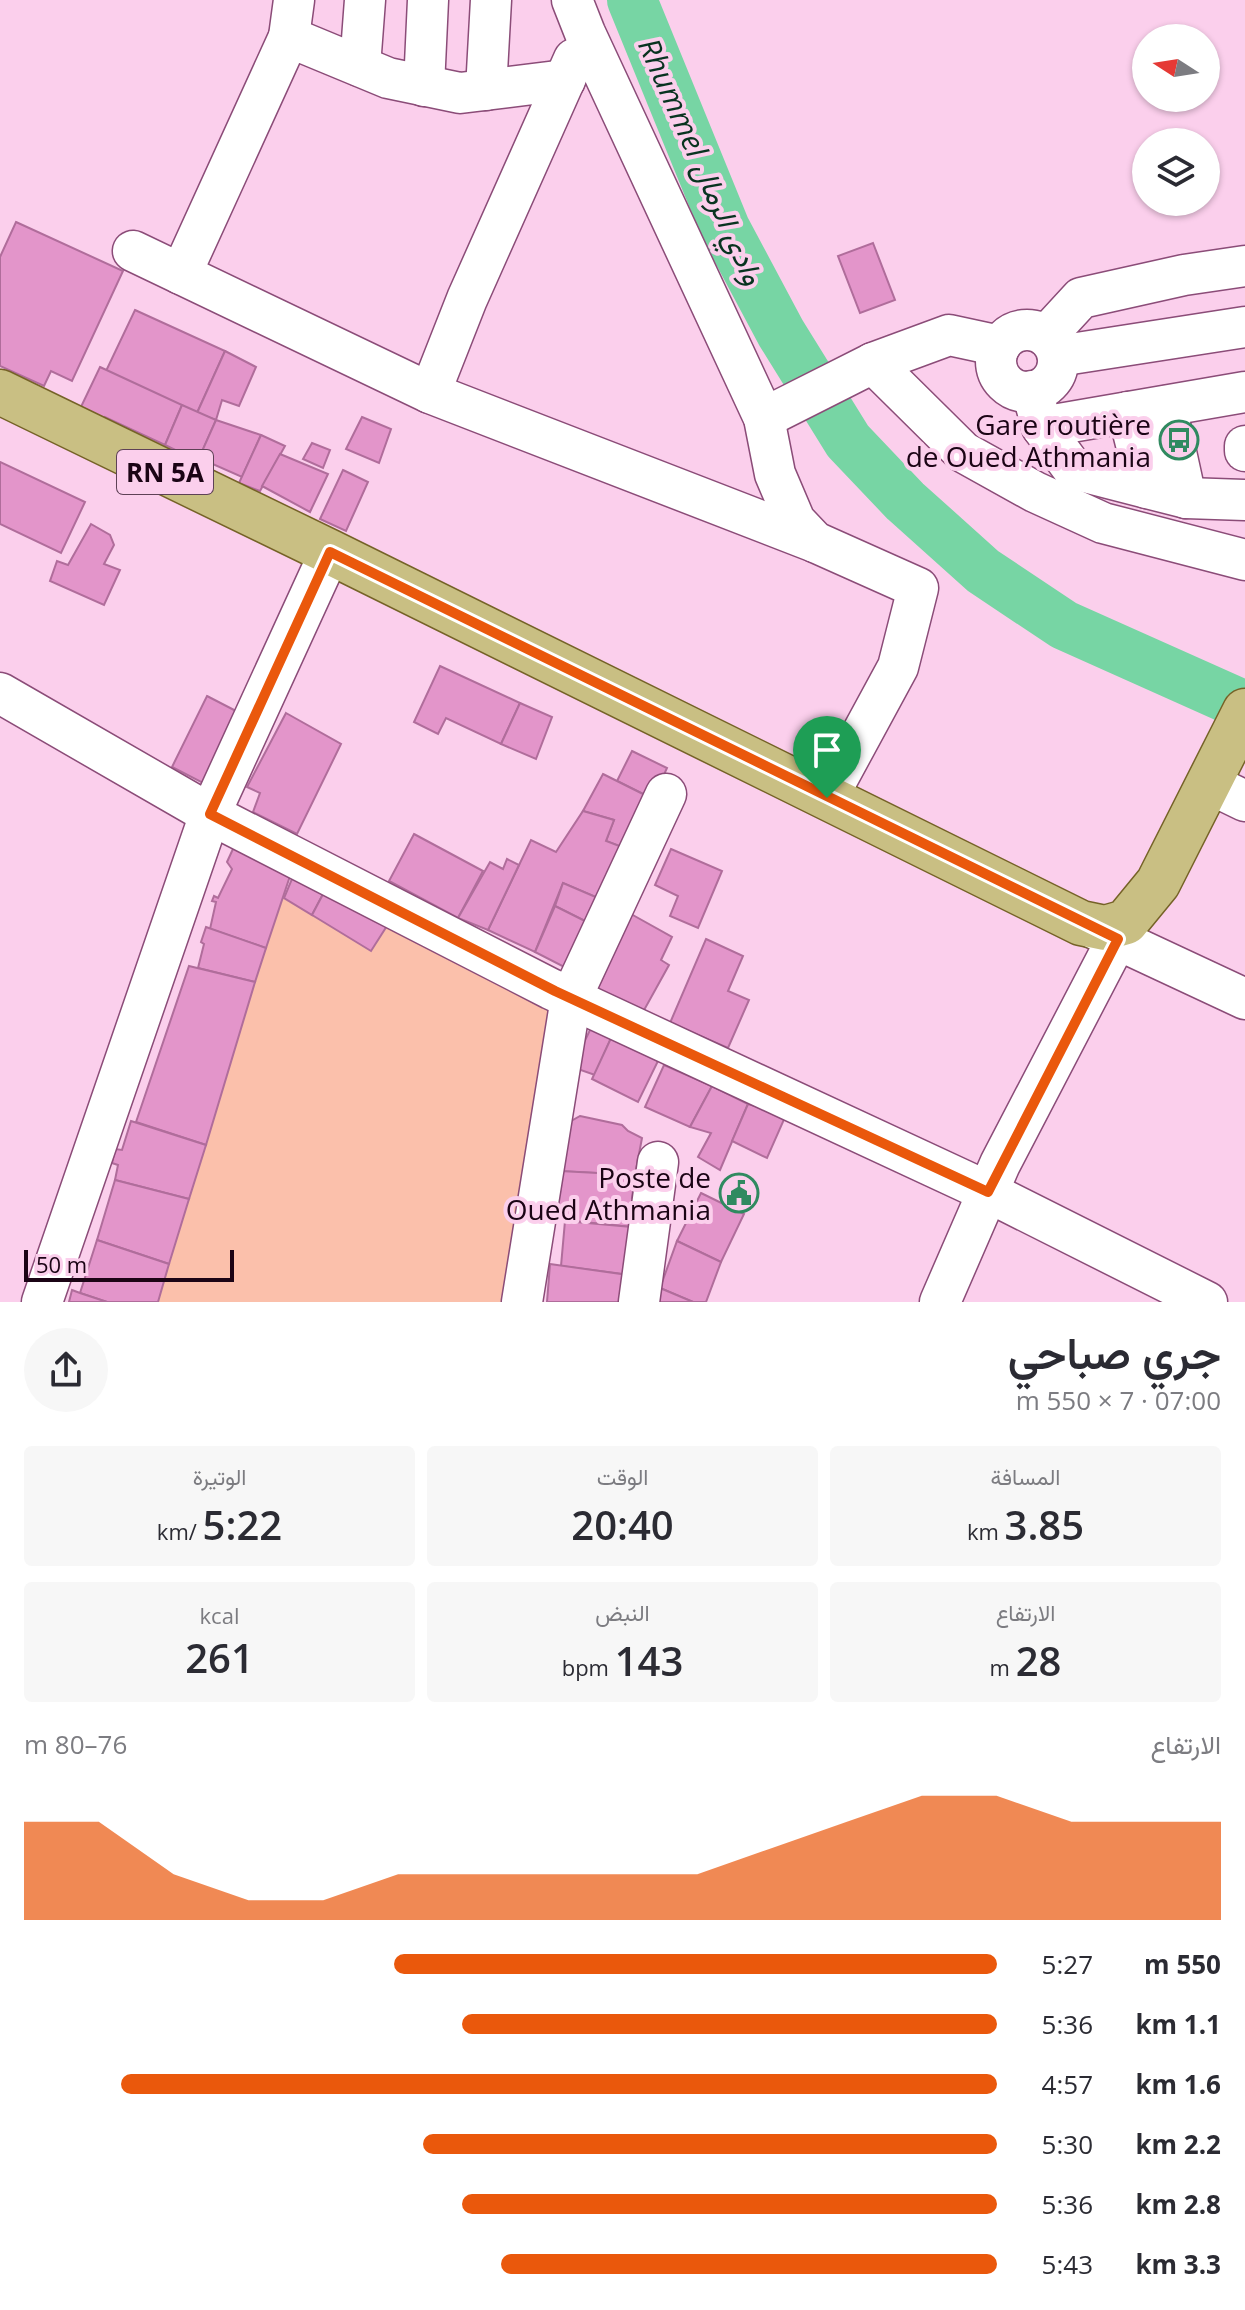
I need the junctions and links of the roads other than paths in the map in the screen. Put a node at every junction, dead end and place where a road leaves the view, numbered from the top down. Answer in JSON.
{"nodes":[{"id":1,"x":365,"y":0,"type":"edge"},
{"id":2,"x":428,"y":0,"type":"edge"},
{"id":3,"x":493,"y":1,"type":"edge"},
{"id":4,"x":579,"y":17,"type":"edge"},
{"id":5,"x":292,"y":19,"type":"edge"},
{"id":6,"x":360,"y":66,"type":"junction"},
{"id":7,"x":565,"y":80,"type":"junction"},
{"id":8,"x":424,"y":86,"type":"junction"},
{"id":9,"x":486,"y":90,"type":"junction"},
{"id":10,"x":133,"y":251,"type":"dead end"},
{"id":11,"x":1245,"y":266,"type":"edge"},
{"id":12,"x":181,"y":274,"type":"junction"},
{"id":13,"x":1245,"y":327,"type":"edge"},
{"id":14,"x":1000,"y":346,"type":"junction"},
{"id":15,"x":1052,"y":346,"type":"junction"},
{"id":16,"x":862,"y":369,"type":"junction"},
{"id":17,"x":0,"y":392,"type":"edge"},
{"id":18,"x":1245,"y":392,"type":"edge"},
{"id":19,"x":430,"y":393,"type":"junction"},
{"id":20,"x":1166,"y":406,"type":"junction"},
{"id":21,"x":1037,"y":409,"type":"junction"},
{"id":22,"x":780,"y":410,"type":"junction"},
{"id":23,"x":1128,"y":412,"type":"junction"},
{"id":24,"x":1147,"y":488,"type":"junction"},
{"id":25,"x":1186,"y":498,"type":"junction"},
{"id":26,"x":1245,"y":500,"type":"edge"},
{"id":27,"x":815,"y":542,"type":"junction"},
{"id":28,"x":330,"y":552,"type":"junction"},
{"id":29,"x":1245,"y":560,"type":"edge"},
{"id":30,"x":0,"y":693,"type":"edge"},
{"id":31,"x":1238,"y":726,"type":"edge"},
{"id":32,"x":1227,"y":792,"type":"edge"},
{"id":33,"x":666,"y":794,"type":"dead end"},
{"id":34,"x":827,"y":798,"type":"junction"},
{"id":35,"x":210,"y":814,"type":"junction"},
{"id":36,"x":1108,"y":928,"type":"junction"},
{"id":37,"x":571,"y":998,"type":"junction"},
{"id":38,"x":1245,"y":999,"type":"edge"},
{"id":39,"x":658,"y":1162,"type":"dead end"},
{"id":40,"x":988,"y":1192,"type":"junction"},
{"id":41,"x":42,"y":1302,"type":"edge"},
{"id":42,"x":522,"y":1302,"type":"edge"},
{"id":43,"x":639,"y":1302,"type":"edge"},
{"id":44,"x":940,"y":1302,"type":"edge"},
{"id":45,"x":1207,"y":1302,"type":"edge"}],
"edges":[{"from":1,"to":6,"type":"street"},
{"from":2,"to":8,"type":"street"},
{"from":3,"to":9,"type":"street"},
{"from":4,"to":7,"type":"street"},
{"from":4,"to":22,"type":"street"},
{"from":5,"to":6,"type":"street"},
{"from":5,"to":12,"type":"street"},
{"from":6,"to":8,"type":"street"},
{"from":7,"to":9,"type":"street"},
{"from":7,"to":19,"type":"street"},
{"from":8,"to":9,"type":"street"},
{"from":10,"to":12,"type":"street"},
{"from":11,"to":15,"type":"street"},
{"from":12,"to":19,"type":"street"},
{"from":13,"to":15,"type":"street"},
{"from":14,"to":15,"type":"street"},
{"from":14,"to":16,"type":"street"},
{"from":14,"to":21,"type":"street"},
{"from":15,"to":21,"type":"street"},
{"from":16,"to":22,"type":"street"},
{"from":16,"to":29,"type":"street"},
{"from":17,"to":28,"type":"main road","number":"RN 5A"},
{"from":18,"to":20,"type":"street"},
{"from":19,"to":27,"type":"street"},
{"from":20,"to":23,"type":"street"},
{"from":20,"to":25,"type":"street"},
{"from":21,"to":23,"type":"street"},
{"from":21,"to":24,"type":"street"},
{"from":22,"to":27,"type":"street"},
{"from":23,"to":24,"type":"street"},
{"from":24,"to":25,"type":"street"},
{"from":25,"to":26,"type":"street"},
{"from":27,"to":34,"type":"street"},
{"from":28,"to":34,"type":"main road","number":"RN 5A"},
{"from":28,"to":35,"type":"street"},
{"from":30,"to":35,"type":"street"},
{"from":31,"to":32,"type":"main road"},
{"from":32,"to":36,"type":"main road"},
{"from":33,"to":37,"type":"street"},
{"from":34,"to":36,"type":"main road","number":"RN 5A"},
{"from":35,"to":37,"type":"street"},
{"from":35,"to":41,"type":"street"},
{"from":36,"to":38,"type":"street"},
{"from":36,"to":40,"type":"street"},
{"from":37,"to":40,"type":"street"},
{"from":37,"to":42,"type":"street"},
{"from":39,"to":43,"type":"street"},
{"from":40,"to":44,"type":"street"},
{"from":40,"to":45,"type":"street"}]}
